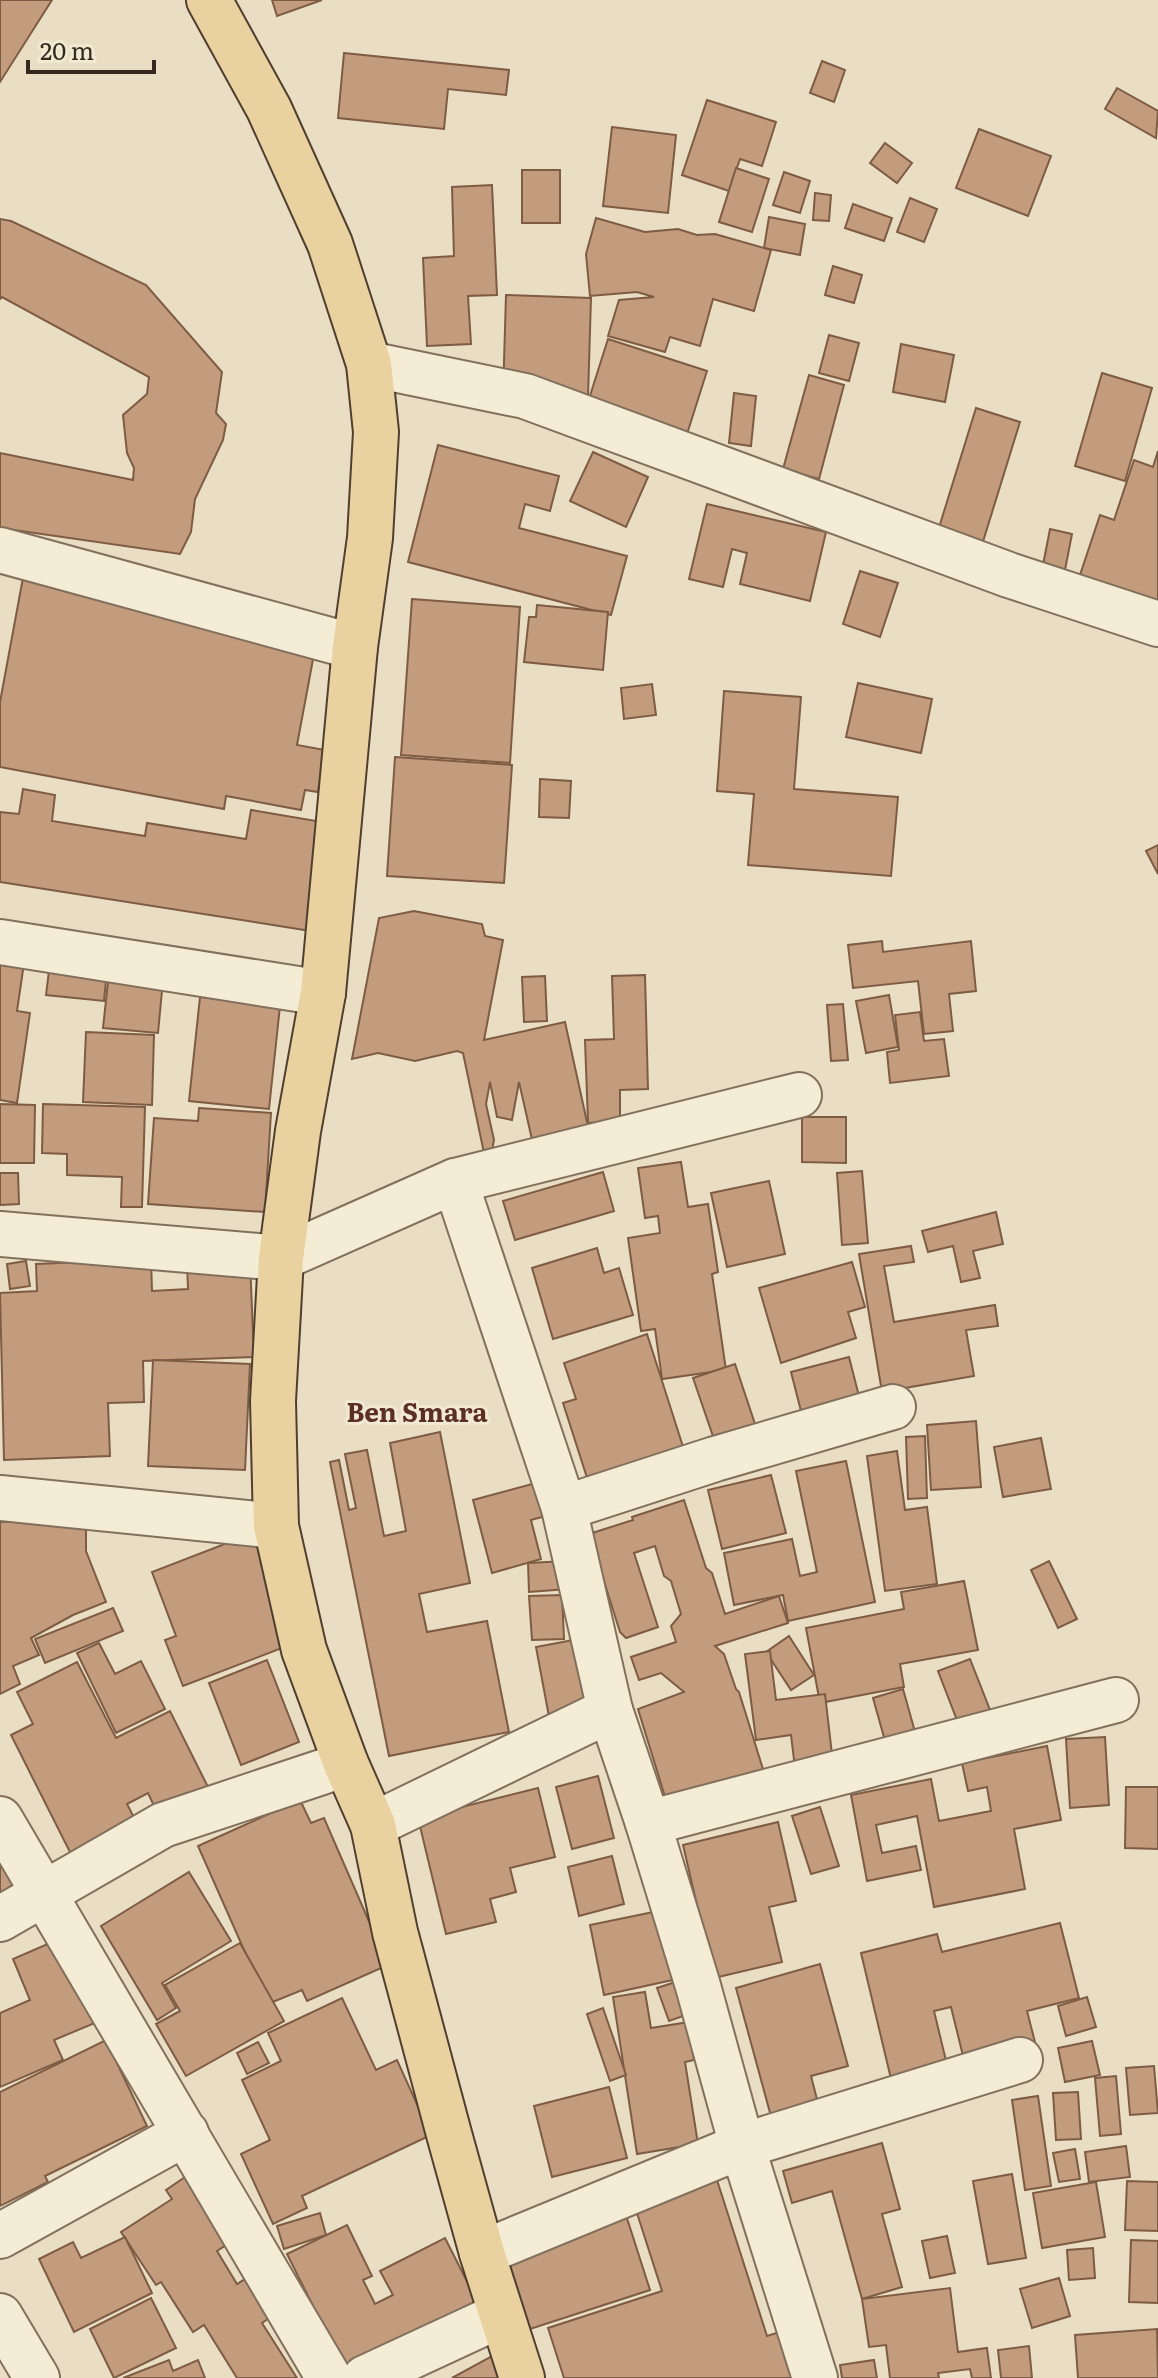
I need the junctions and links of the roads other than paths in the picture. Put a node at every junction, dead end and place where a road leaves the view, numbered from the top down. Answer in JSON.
{"nodes":[{"id":1,"x":209,"y":0,"type":"edge"},
{"id":2,"x":369,"y":364,"type":"junction"},
{"id":3,"x":0,"y":550,"type":"edge"},
{"id":4,"x":1158,"y":624,"type":"edge"},
{"id":5,"x":355,"y":647,"type":"junction"},
{"id":6,"x":0,"y":942,"type":"edge"},
{"id":7,"x":323,"y":993,"type":"junction"},
{"id":8,"x":799,"y":1095,"type":"dead end"},
{"id":9,"x":455,"y":1181,"type":"junction"},
{"id":10,"x":0,"y":1234,"type":"edge"},
{"id":11,"x":281,"y":1258,"type":"junction"},
{"id":12,"x":893,"y":1407,"type":"dead end"},
{"id":13,"x":0,"y":1498,"type":"edge"},
{"id":14,"x":564,"y":1508,"type":"junction"},
{"id":15,"x":276,"y":1526,"type":"junction"},
{"id":16,"x":1116,"y":1700,"type":"dead end"},
{"id":17,"x":610,"y":1710,"type":"junction"},
{"id":18,"x":346,"y":1764,"type":"junction"},
{"id":19,"x":0,"y":1819,"type":"edge"},
{"id":20,"x":648,"y":1823,"type":"junction"},
{"id":21,"x":373,"y":1825,"type":"junction"},
{"id":22,"x":43,"y":1895,"type":"junction"},
{"id":23,"x":0,"y":1919,"type":"edge"},
{"id":24,"x":1020,"y":2060,"type":"dead end"},
{"id":25,"x":186,"y":2133,"type":"junction"},
{"id":26,"x":742,"y":2146,"type":"junction"},
{"id":27,"x":0,"y":2236,"type":"edge"},
{"id":28,"x":482,"y":2253,"type":"junction"},
{"id":29,"x":501,"y":2315,"type":"junction"},
{"id":30,"x":0,"y":2316,"type":"edge"},
{"id":31,"x":37,"y":2378,"type":"edge"},
{"id":32,"x":329,"y":2378,"type":"edge"},
{"id":33,"x":365,"y":2378,"type":"edge"},
{"id":34,"x":522,"y":2378,"type":"edge"},
{"id":35,"x":815,"y":2378,"type":"edge"}],
"edges":[{"from":1,"to":2,"type":"main road"},
{"from":2,"to":4,"type":"street"},
{"from":2,"to":5,"type":"main road"},
{"from":3,"to":5,"type":"street"},
{"from":5,"to":7,"type":"main road"},
{"from":6,"to":7,"type":"street"},
{"from":7,"to":11,"type":"main road"},
{"from":8,"to":9,"type":"street"},
{"from":9,"to":11,"type":"street"},
{"from":9,"to":14,"type":"street"},
{"from":10,"to":11,"type":"street"},
{"from":11,"to":15,"type":"main road"},
{"from":12,"to":14,"type":"street"},
{"from":13,"to":15,"type":"street"},
{"from":14,"to":17,"type":"street"},
{"from":15,"to":18,"type":"main road"},
{"from":16,"to":20,"type":"street"},
{"from":17,"to":20,"type":"street"},
{"from":17,"to":21,"type":"street"},
{"from":18,"to":21,"type":"main road"},
{"from":18,"to":22,"type":"street"},
{"from":19,"to":22,"type":"street"},
{"from":20,"to":26,"type":"street"},
{"from":21,"to":28,"type":"main road"},
{"from":22,"to":23,"type":"street"},
{"from":22,"to":25,"type":"street"},
{"from":24,"to":26,"type":"street"},
{"from":25,"to":27,"type":"street"},
{"from":25,"to":32,"type":"street"},
{"from":26,"to":28,"type":"street"},
{"from":26,"to":35,"type":"street"},
{"from":28,"to":29,"type":"main road"},
{"from":29,"to":33,"type":"street"},
{"from":29,"to":34,"type":"main road"},
{"from":30,"to":31,"type":"street"}]}
